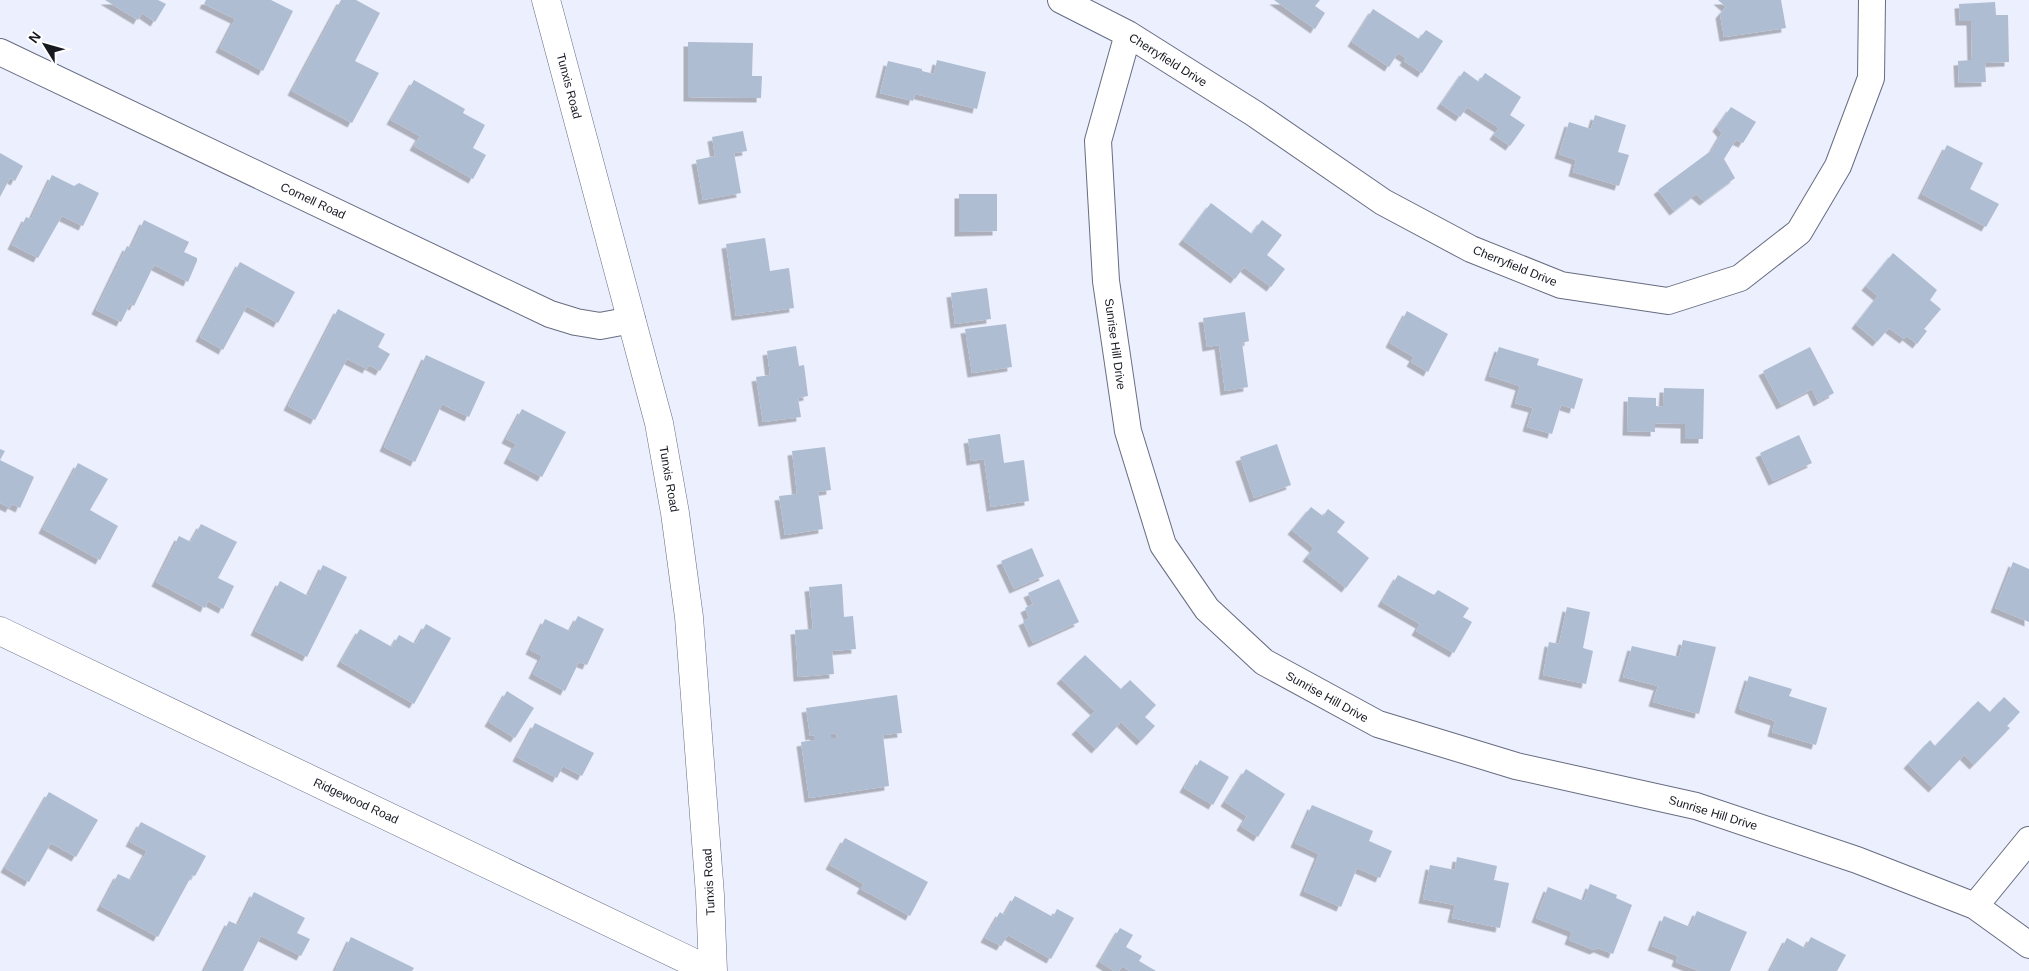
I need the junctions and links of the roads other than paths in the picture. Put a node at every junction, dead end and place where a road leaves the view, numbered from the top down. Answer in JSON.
{"nodes":[{"id":1,"x":546,"y":0,"type":"edge"},
{"id":2,"x":1061,"y":0,"type":"edge"},
{"id":3,"x":1872,"y":0,"type":"edge"},
{"id":4,"x":1128,"y":34,"type":"junction"},
{"id":5,"x":0,"y":52,"type":"edge"},
{"id":6,"x":632,"y":320,"type":"junction"},
{"id":7,"x":0,"y":631,"type":"edge"},
{"id":8,"x":2029,"y":840,"type":"edge"},
{"id":9,"x":1975,"y":906,"type":"junction"},
{"id":10,"x":2029,"y":945,"type":"edge"},
{"id":11,"x":712,"y":971,"type":"edge"}],
"edges":[{"from":1,"to":6,"type":"street","name":"Tunxis Road"},
{"from":2,"to":4,"type":"street","name":"Cherryfield Drive"},
{"from":3,"to":4,"type":"street","name":"Cherryfield Drive"},
{"from":4,"to":9,"type":"street","name":"Sunrise Hill Drive"},
{"from":5,"to":6,"type":"street","name":"Cornell Road"},
{"from":6,"to":11,"type":"street","name":"Tunxis Road"},
{"from":7,"to":11,"type":"street","name":"Ridgewood Road"},
{"from":8,"to":9,"type":"street"},
{"from":9,"to":10,"type":"street","name":"Sunrise Hill Drive"}]}
